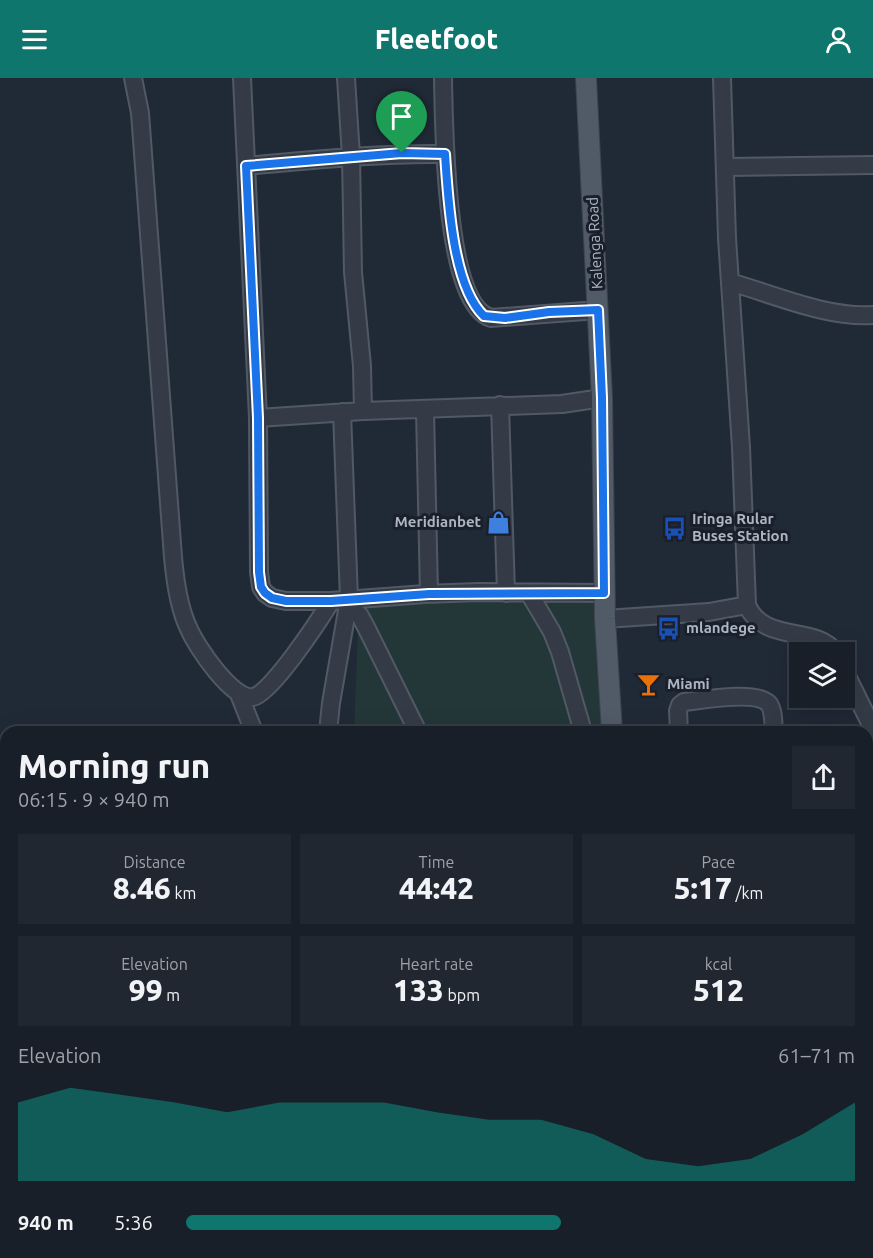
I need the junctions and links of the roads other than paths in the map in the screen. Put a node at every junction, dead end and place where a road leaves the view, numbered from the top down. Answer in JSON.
{"nodes":[{"id":1,"x":133,"y":78,"type":"edge"},
{"id":2,"x":242,"y":78,"type":"edge"},
{"id":3,"x":346,"y":78,"type":"edge"},
{"id":4,"x":443,"y":78,"type":"edge"},
{"id":5,"x":586,"y":78,"type":"edge"},
{"id":6,"x":722,"y":78,"type":"edge"},
{"id":7,"x":445,"y":154,"type":"junction"},
{"id":8,"x":351,"y":156,"type":"junction"},
{"id":9,"x":873,"y":165,"type":"edge"},
{"id":10,"x":246,"y":166,"type":"junction"},
{"id":11,"x":726,"y":167,"type":"junction"},
{"id":12,"x":730,"y":282,"type":"junction"},
{"id":13,"x":598,"y":310,"type":"junction"},
{"id":14,"x":873,"y":315,"type":"edge"},
{"id":15,"x":602,"y":398,"type":"junction"},
{"id":16,"x":500,"y":405,"type":"junction"},
{"id":17,"x":425,"y":410,"type":"junction"},
{"id":18,"x":363,"y":411,"type":"junction"},
{"id":19,"x":342,"y":412,"type":"junction"},
{"id":20,"x":258,"y":418,"type":"junction"},
{"id":21,"x":506,"y":593,"type":"junction"},
{"id":22,"x":529,"y":593,"type":"junction"},
{"id":23,"x":604,"y":593,"type":"junction"},
{"id":24,"x":429,"y":594,"type":"junction"},
{"id":25,"x":331,"y":601,"type":"junction"},
{"id":26,"x":349,"y":601,"type":"junction"},
{"id":27,"x":747,"y":605,"type":"junction"},
{"id":28,"x":605,"y":619,"type":"junction"},
{"id":29,"x":823,"y":642,"type":"edge"},
{"id":30,"x":855,"y":687,"type":"edge"},
{"id":31,"x":239,"y":694,"type":"junction"},
{"id":32,"x":869,"y":708,"type":"edge"},
{"id":33,"x":252,"y":726,"type":"edge"},
{"id":34,"x":329,"y":726,"type":"edge"},
{"id":35,"x":415,"y":726,"type":"edge"},
{"id":36,"x":581,"y":726,"type":"edge"},
{"id":37,"x":612,"y":726,"type":"edge"},
{"id":38,"x":679,"y":726,"type":"edge"},
{"id":39,"x":773,"y":726,"type":"edge"},
{"id":40,"x":871,"y":726,"type":"edge"}],
"edges":[{"from":1,"to":31,"type":"street"},
{"from":2,"to":10,"type":"street"},
{"from":3,"to":8,"type":"street"},
{"from":4,"to":7,"type":"street"},
{"from":5,"to":13,"type":"main road","name":"Kalenga Road"},
{"from":6,"to":11,"type":"street"},
{"from":7,"to":8,"type":"street"},
{"from":7,"to":13,"type":"street"},
{"from":8,"to":10,"type":"street"},
{"from":8,"to":18,"type":"street"},
{"from":9,"to":11,"type":"street"},
{"from":10,"to":20,"type":"street"},
{"from":11,"to":12,"type":"street"},
{"from":12,"to":14,"type":"street"},
{"from":12,"to":27,"type":"street"},
{"from":13,"to":15,"type":"main road","name":"Kalenga Road"},
{"from":15,"to":16,"type":"street"},
{"from":15,"to":23,"type":"main road","name":"Kalenga Road"},
{"from":16,"to":17,"type":"street"},
{"from":16,"to":21,"type":"street"},
{"from":17,"to":18,"type":"street"},
{"from":17,"to":24,"type":"street"},
{"from":18,"to":19,"type":"street"},
{"from":19,"to":20,"type":"street"},
{"from":19,"to":26,"type":"street"},
{"from":20,"to":25,"type":"street"},
{"from":21,"to":22,"type":"street"},
{"from":21,"to":24,"type":"street"},
{"from":22,"to":23,"type":"street"},
{"from":22,"to":36,"type":"street"},
{"from":23,"to":28,"type":"main road","name":"Kalenga Road"},
{"from":24,"to":26,"type":"street"},
{"from":25,"to":26,"type":"street"},
{"from":25,"to":31,"type":"street"},
{"from":26,"to":34,"type":"street"},
{"from":26,"to":35,"type":"street"},
{"from":27,"to":28,"type":"street"},
{"from":27,"to":29,"type":"street"},
{"from":28,"to":37,"type":"main road","name":"Kalenga Road"},
{"from":30,"to":32,"type":"street"},
{"from":31,"to":33,"type":"street"},
{"from":32,"to":40,"type":"street"},
{"from":38,"to":39,"type":"street"}]}
